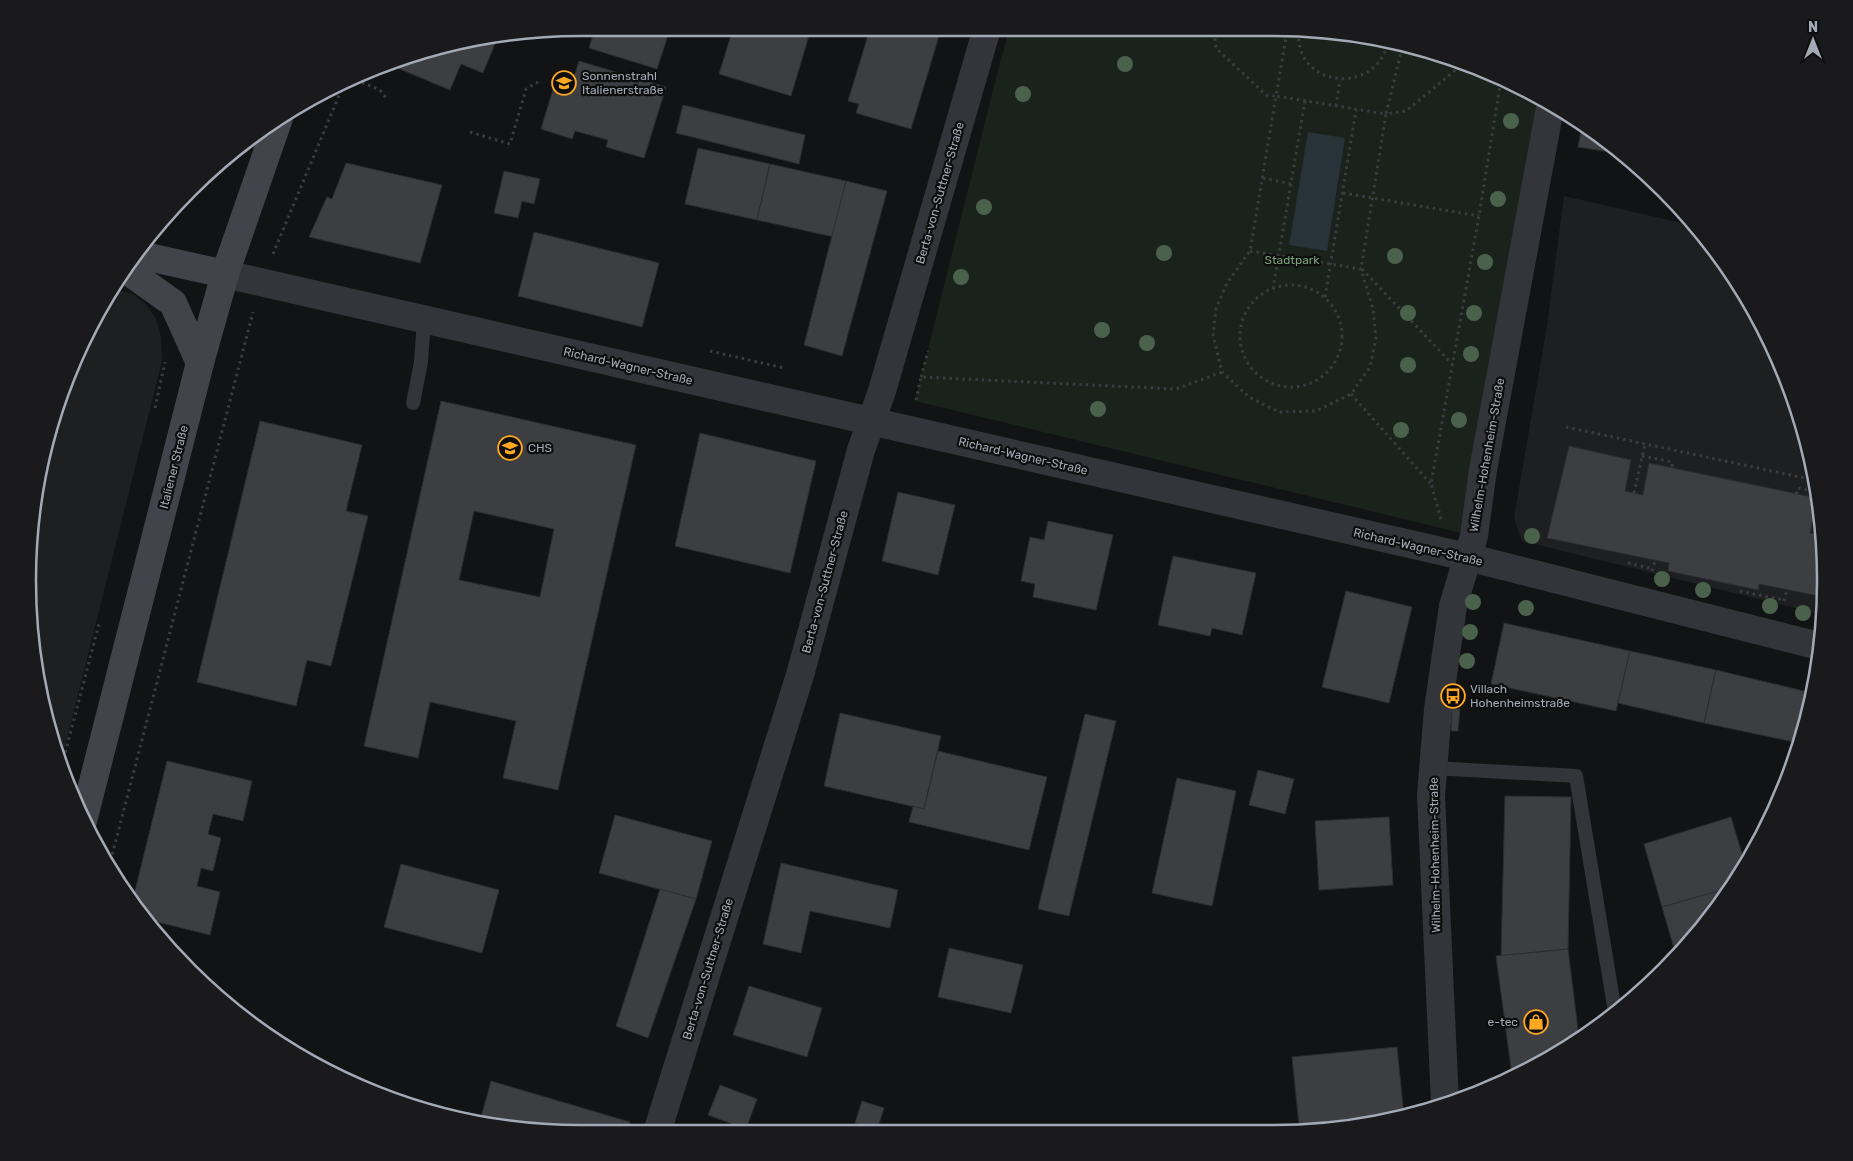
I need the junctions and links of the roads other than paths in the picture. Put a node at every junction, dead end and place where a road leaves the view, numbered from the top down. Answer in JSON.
{"nodes":[{"id":1,"x":985,"y":36,"type":"edge"},
{"id":2,"x":1549,"y":112,"type":"edge"},
{"id":3,"x":275,"y":130,"type":"edge"},
{"id":4,"x":144,"y":256,"type":"edge"},
{"id":5,"x":131,"y":273,"type":"edge"},
{"id":6,"x":225,"y":274,"type":"junction"},
{"id":7,"x":424,"y":320,"type":"junction"},
{"id":8,"x":200,"y":362,"type":"junction"},
{"id":9,"x":413,"y":403,"type":"dead end"},
{"id":10,"x":872,"y":422,"type":"junction"},
{"id":11,"x":1467,"y":557,"type":"junction"},
{"id":12,"x":1813,"y":644,"type":"edge"},
{"id":13,"x":1433,"y":768,"type":"junction"},
{"id":14,"x":86,"y":808,"type":"edge"},
{"id":15,"x":1614,"y":1004,"type":"edge"},
{"id":16,"x":1445,"y":1097,"type":"edge"},
{"id":17,"x":660,"y":1125,"type":"edge"}],
"edges":[{"from":1,"to":10,"type":"street","name":"Berta-von-Suttner-Straße"},
{"from":2,"to":11,"type":"street","name":"Wilhelm-Hohenheim-Straße"},
{"from":3,"to":6,"type":"street","name":"Italiener Straße"},
{"from":4,"to":6,"type":"street"},
{"from":5,"to":8,"type":"street"},
{"from":6,"to":7,"type":"street","name":"Richard-Wagner-Straße"},
{"from":6,"to":8,"type":"street","name":"Italiener Straße"},
{"from":7,"to":9,"type":"lane"},
{"from":7,"to":10,"type":"street","name":"Richard-Wagner-Straße"},
{"from":8,"to":14,"type":"street","name":"Italiener Straße"},
{"from":10,"to":11,"type":"street","name":"Richard-Wagner-Straße"},
{"from":10,"to":17,"type":"street","name":"Berta-von-Suttner-Straße"},
{"from":11,"to":12,"type":"street","name":"Richard-Wagner-Straße"},
{"from":11,"to":13,"type":"street","name":"Wilhelm-Hohenheim-Straße"},
{"from":13,"to":15,"type":"lane"},
{"from":13,"to":16,"type":"street","name":"Wilhelm-Hohenheim-Straße"}]}
